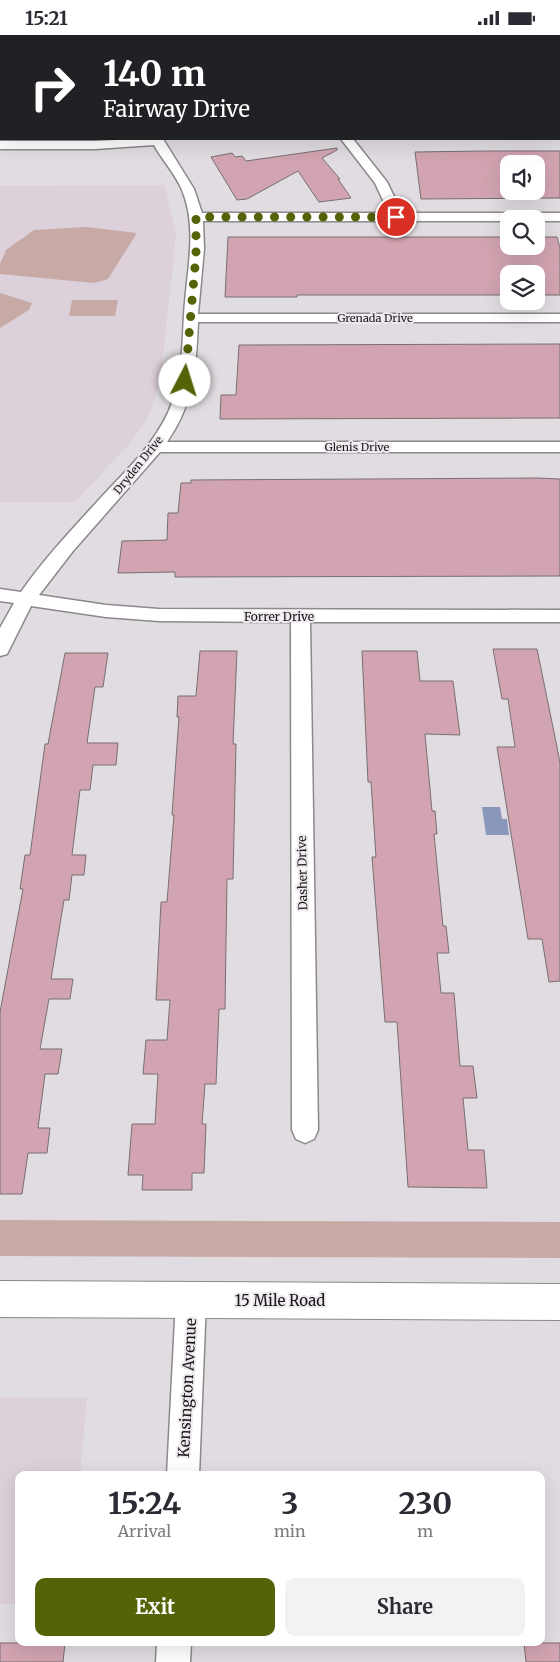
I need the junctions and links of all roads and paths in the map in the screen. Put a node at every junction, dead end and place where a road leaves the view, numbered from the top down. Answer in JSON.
{"nodes":[{"id":1,"x":157,"y":140,"type":"edge"},
{"id":2,"x":348,"y":140,"type":"edge"},
{"id":3,"x":0,"y":145,"type":"edge"},
{"id":4,"x":196,"y":217,"type":"junction"},
{"id":5,"x":396,"y":217,"type":"junction"},
{"id":6,"x":560,"y":217,"type":"edge"},
{"id":7,"x":191,"y":318,"type":"junction"},
{"id":8,"x":560,"y":318,"type":"edge"},
{"id":9,"x":155,"y":447,"type":"junction"},
{"id":10,"x":560,"y":447,"type":"edge"},
{"id":11,"x":0,"y":595,"type":"edge"},
{"id":12,"x":26,"y":597,"type":"junction"},
{"id":13,"x":560,"y":615,"type":"edge"},
{"id":14,"x":300,"y":616,"type":"junction"},
{"id":15,"x":0,"y":649,"type":"edge"},
{"id":16,"x":305,"y":1130,"type":"dead end"},
{"id":17,"x":0,"y":1299,"type":"edge"},
{"id":18,"x":192,"y":1300,"type":"junction"},
{"id":19,"x":560,"y":1302,"type":"edge"},
{"id":20,"x":183,"y":1471,"type":"edge"},
{"id":21,"x":174,"y":1646,"type":"edge"},
{"id":22,"x":173,"y":1662,"type":"edge"}],
"edges":[{"from":1,"to":3,"type":"street"},
{"from":1,"to":4,"type":"street","name":"Dryden Drive"},
{"from":2,"to":5,"type":"street"},
{"from":4,"to":5,"type":"street"},
{"from":4,"to":7,"type":"street","name":"Dryden Drive"},
{"from":5,"to":6,"type":"street"},
{"from":7,"to":8,"type":"street","name":"Grenada Drive"},
{"from":7,"to":9,"type":"street","name":"Dryden Drive"},
{"from":9,"to":10,"type":"street","name":"Glenis Drive"},
{"from":9,"to":12,"type":"street","name":"Dryden Drive"},
{"from":11,"to":12,"type":"street","name":"Forrer Drive"},
{"from":12,"to":14,"type":"street","name":"Forrer Drive"},
{"from":12,"to":15,"type":"street","name":"Dryden Drive"},
{"from":13,"to":14,"type":"street","name":"Forrer Drive"},
{"from":14,"to":16,"type":"street","name":"Dasher Drive"},
{"from":17,"to":18,"type":"main road","name":"15 Mile Road"},
{"from":18,"to":19,"type":"main road","name":"15 Mile Road"},
{"from":18,"to":20,"type":"street","name":"Kensington Avenue"},
{"from":21,"to":22,"type":"street"}]}
